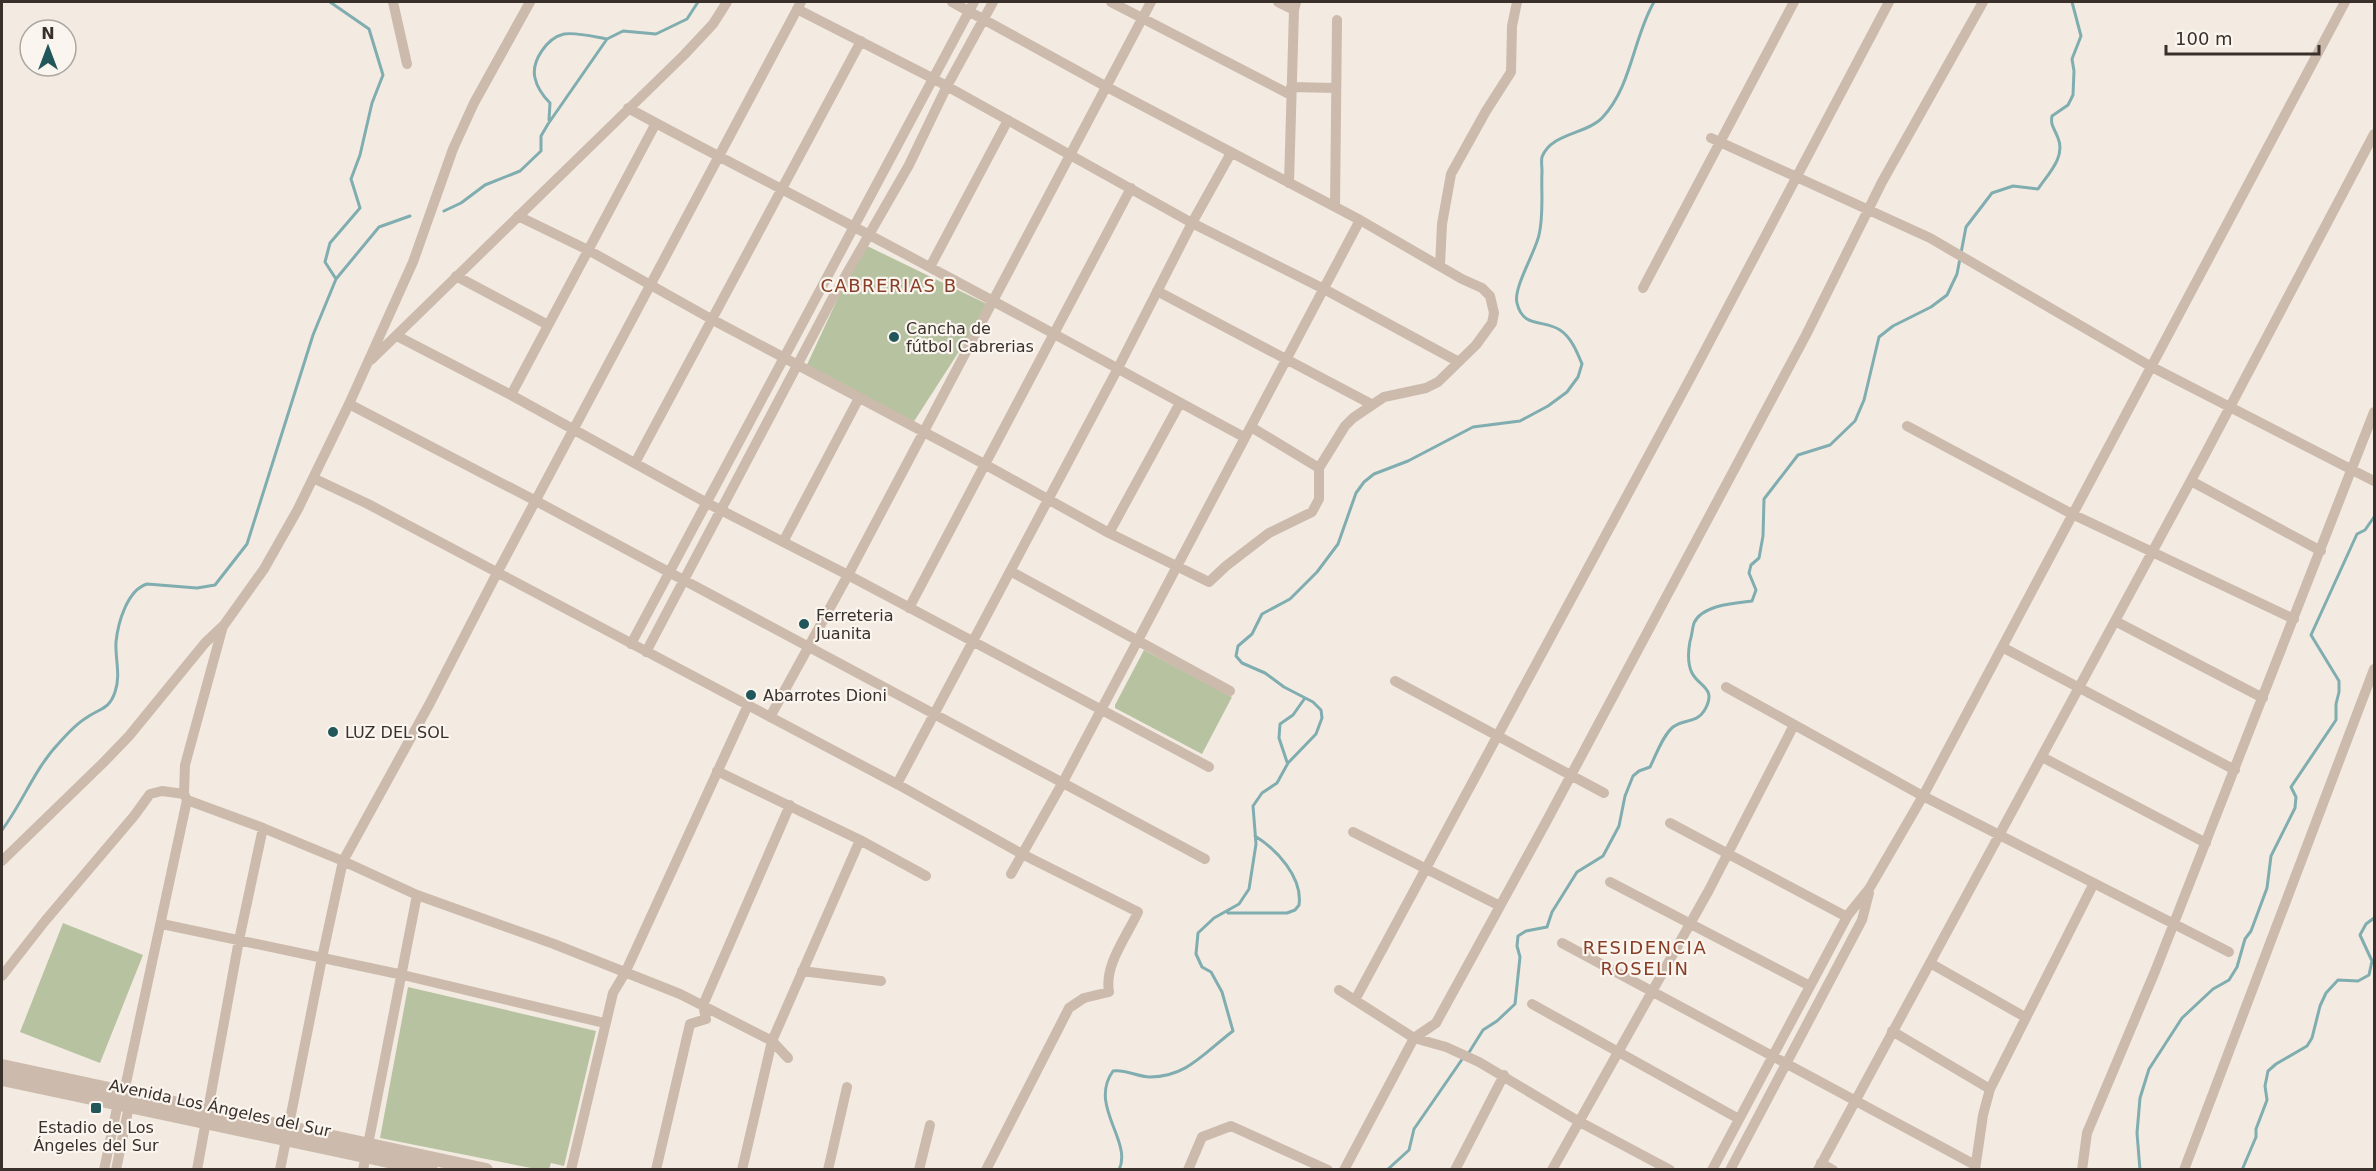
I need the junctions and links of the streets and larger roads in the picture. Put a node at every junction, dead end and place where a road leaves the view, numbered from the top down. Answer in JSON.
{"nodes":[{"id":1,"x":393,"y":2,"type":"edge"},
{"id":2,"x":530,"y":2,"type":"edge"},
{"id":3,"x":728,"y":2,"type":"edge"},
{"id":4,"x":952,"y":2,"type":"edge"},
{"id":5,"x":993,"y":2,"type":"edge"},
{"id":6,"x":1111,"y":2,"type":"edge"},
{"id":7,"x":1151,"y":2,"type":"edge"},
{"id":8,"x":1278,"y":2,"type":"edge"},
{"id":9,"x":1517,"y":2,"type":"edge"},
{"id":10,"x":1794,"y":2,"type":"edge"},
{"id":11,"x":1889,"y":2,"type":"edge"},
{"id":12,"x":1983,"y":2,"type":"edge"},
{"id":13,"x":2345,"y":2,"type":"edge"},
{"id":14,"x":799,"y":5,"type":"edge"},
{"id":15,"x":1295,"y":5,"type":"edge"},
{"id":16,"x":972,"y":6,"type":"edge"},
{"id":17,"x":984,"y":18,"type":"junction"},
{"id":18,"x":1141,"y":19,"type":"junction"},
{"id":19,"x":1337,"y":21,"type":"dead end"},
{"id":20,"x":861,"y":41,"type":"junction"},
{"id":21,"x":407,"y":64,"type":"dead end"},
{"id":22,"x":934,"y":79,"type":"junction"},
{"id":23,"x":947,"y":86,"type":"junction"},
{"id":24,"x":1105,"y":86,"type":"junction"},
{"id":25,"x":1336,"y":88,"type":"junction"},
{"id":26,"x":1291,"y":91,"type":"junction"},
{"id":27,"x":628,"y":108,"type":"junction"},
{"id":28,"x":1008,"y":120,"type":"junction"},
{"id":29,"x":656,"y":123,"type":"junction"},
{"id":30,"x":2374,"y":134,"type":"edge"},
{"id":31,"x":1715,"y":140,"type":"junction"},
{"id":32,"x":1231,"y":153,"type":"junction"},
{"id":33,"x":1070,"y":154,"type":"junction"},
{"id":34,"x":718,"y":156,"type":"junction"},
{"id":35,"x":1797,"y":177,"type":"junction"},
{"id":36,"x":1289,"y":183,"type":"junction"},
{"id":37,"x":1131,"y":188,"type":"junction"},
{"id":38,"x":782,"y":189,"type":"junction"},
{"id":39,"x":1335,"y":207,"type":"junction"},
{"id":40,"x":1868,"y":210,"type":"junction"},
{"id":41,"x":518,"y":216,"type":"junction"},
{"id":42,"x":1360,"y":220,"type":"junction"},
{"id":43,"x":1192,"y":223,"type":"junction"},
{"id":44,"x":854,"y":227,"type":"junction"},
{"id":45,"x":868,"y":235,"type":"junction"},
{"id":46,"x":588,"y":250,"type":"junction"},
{"id":47,"x":1440,"y":266,"type":"junction"},
{"id":48,"x":930,"y":267,"type":"junction"},
{"id":49,"x":456,"y":276,"type":"junction"},
{"id":50,"x":649,"y":285,"type":"junction"},
{"id":51,"x":1643,"y":288,"type":"dead end"},
{"id":52,"x":1324,"y":289,"type":"junction"},
{"id":53,"x":1157,"y":291,"type":"junction"},
{"id":54,"x":992,"y":300,"type":"junction"},
{"id":55,"x":713,"y":320,"type":"junction"},
{"id":56,"x":548,"y":326,"type":"junction"},
{"id":57,"x":1055,"y":334,"type":"junction"},
{"id":58,"x":397,"y":336,"type":"junction"},
{"id":59,"x":785,"y":358,"type":"junction"},
{"id":60,"x":1287,"y":358,"type":"junction"},
{"id":61,"x":1457,"y":361,"type":"junction"},
{"id":62,"x":366,"y":364,"type":"junction"},
{"id":63,"x":798,"y":365,"type":"junction"},
{"id":64,"x":2150,"y":366,"type":"junction"},
{"id":65,"x":1117,"y":370,"type":"junction"},
{"id":66,"x":511,"y":395,"type":"junction"},
{"id":67,"x":859,"y":398,"type":"junction"},
{"id":68,"x":1180,"y":403,"type":"junction"},
{"id":69,"x":349,"y":404,"type":"junction"},
{"id":70,"x":1371,"y":404,"type":"junction"},
{"id":71,"x":2230,"y":407,"type":"junction"},
{"id":72,"x":2374,"y":412,"type":"edge"},
{"id":73,"x":1906,"y":426,"type":"dead end"},
{"id":74,"x":1251,"y":427,"type":"junction"},
{"id":75,"x":573,"y":429,"type":"junction"},
{"id":76,"x":923,"y":432,"type":"junction"},
{"id":77,"x":1244,"y":437,"type":"junction"},
{"id":78,"x":635,"y":463,"type":"junction"},
{"id":79,"x":986,"y":465,"type":"junction"},
{"id":80,"x":1319,"y":468,"type":"junction"},
{"id":81,"x":2352,"y":469,"type":"junction"},
{"id":82,"x":313,"y":478,"type":"junction"},
{"id":83,"x":2191,"y":481,"type":"junction"},
{"id":84,"x":2374,"y":481,"type":"edge"},
{"id":85,"x":1047,"y":499,"type":"junction"},
{"id":86,"x":536,"y":501,"type":"junction"},
{"id":87,"x":707,"y":503,"type":"junction"},
{"id":88,"x":721,"y":510,"type":"junction"},
{"id":89,"x":2072,"y":514,"type":"junction"},
{"id":90,"x":1110,"y":533,"type":"junction"},
{"id":91,"x":783,"y":542,"type":"junction"},
{"id":92,"x":2321,"y":551,"type":"junction"},
{"id":93,"x":2152,"y":553,"type":"junction"},
{"id":94,"x":1176,"y":566,"type":"junction"},
{"id":95,"x":1010,"y":571,"type":"junction"},
{"id":96,"x":497,"y":573,"type":"junction"},
{"id":97,"x":670,"y":574,"type":"junction"},
{"id":98,"x":848,"y":575,"type":"junction"},
{"id":99,"x":684,"y":581,"type":"junction"},
{"id":100,"x":909,"y":608,"type":"junction"},
{"id":101,"x":2294,"y":619,"type":"junction"},
{"id":102,"x":2115,"y":621,"type":"junction"},
{"id":103,"x":224,"y":624,"type":"junction"},
{"id":104,"x":1138,"y":639,"type":"junction"},
{"id":105,"x":972,"y":642,"type":"junction"},
{"id":106,"x":631,"y":644,"type":"junction"},
{"id":107,"x":809,"y":647,"type":"junction"},
{"id":108,"x":2002,"y":647,"type":"junction"},
{"id":109,"x":646,"y":652,"type":"junction"},
{"id":110,"x":2374,"y":669,"type":"edge"},
{"id":111,"x":1395,"y":681,"type":"dead end"},
{"id":112,"x":1726,"y":687,"type":"dead end"},
{"id":113,"x":2079,"y":688,"type":"junction"},
{"id":114,"x":1230,"y":691,"type":"dead end"},
{"id":115,"x":2263,"y":698,"type":"junction"},
{"id":116,"x":748,"y":705,"type":"junction"},
{"id":117,"x":1100,"y":711,"type":"junction"},
{"id":118,"x":935,"y":714,"type":"junction"},
{"id":119,"x":770,"y":717,"type":"junction"},
{"id":120,"x":1794,"y":725,"type":"junction"},
{"id":121,"x":1497,"y":735,"type":"junction"},
{"id":122,"x":2042,"y":757,"type":"junction"},
{"id":123,"x":1209,"y":767,"type":"dead end"},
{"id":124,"x":2235,"y":770,"type":"junction"},
{"id":125,"x":717,"y":771,"type":"junction"},
{"id":126,"x":1571,"y":775,"type":"junction"},
{"id":127,"x":1063,"y":782,"type":"junction"},
{"id":128,"x":897,"y":784,"type":"junction"},
{"id":129,"x":1604,"y":793,"type":"dead end"},
{"id":130,"x":1923,"y":796,"type":"junction"},
{"id":131,"x":185,"y":797,"type":"junction"},
{"id":132,"x":790,"y":805,"type":"junction"},
{"id":133,"x":1670,"y":823,"type":"dead end"},
{"id":134,"x":263,"y":828,"type":"junction"},
{"id":135,"x":1353,"y":832,"type":"dead end"},
{"id":136,"x":1998,"y":834,"type":"junction"},
{"id":137,"x":860,"y":840,"type":"junction"},
{"id":138,"x":2206,"y":843,"type":"junction"},
{"id":139,"x":1022,"y":854,"type":"junction"},
{"id":140,"x":1728,"y":854,"type":"junction"},
{"id":141,"x":1205,"y":859,"type":"dead end"},
{"id":142,"x":2,"y":861,"type":"edge"},
{"id":143,"x":343,"y":861,"type":"junction"},
{"id":144,"x":1425,"y":868,"type":"junction"},
{"id":145,"x":1011,"y":874,"type":"dead end"},
{"id":146,"x":926,"y":876,"type":"dead end"},
{"id":147,"x":1610,"y":882,"type":"dead end"},
{"id":148,"x":2094,"y":883,"type":"junction"},
{"id":149,"x":1869,"y":889,"type":"junction"},
{"id":150,"x":417,"y":895,"type":"junction"},
{"id":151,"x":1500,"y":906,"type":"junction"},
{"id":152,"x":1847,"y":917,"type":"junction"},
{"id":153,"x":162,"y":924,"type":"junction"},
{"id":154,"x":1690,"y":924,"type":"junction"},
{"id":155,"x":2174,"y":924,"type":"junction"},
{"id":156,"x":239,"y":940,"type":"junction"},
{"id":157,"x":1562,"y":942,"type":"dead end"},
{"id":158,"x":2229,"y":952,"type":"dead end"},
{"id":159,"x":322,"y":958,"type":"junction"},
{"id":160,"x":1930,"y":963,"type":"junction"},
{"id":161,"x":802,"y":971,"type":"junction"},
{"id":162,"x":625,"y":973,"type":"junction"},
{"id":163,"x":403,"y":975,"type":"junction"},
{"id":164,"x":2,"y":976,"type":"edge"},
{"id":165,"x":881,"y":981,"type":"dead end"},
{"id":166,"x":1810,"y":986,"type":"junction"},
{"id":167,"x":1339,"y":990,"type":"dead end"},
{"id":168,"x":1652,"y":991,"type":"junction"},
{"id":169,"x":1355,"y":1000,"type":"junction"},
{"id":170,"x":1532,"y":1004,"type":"dead end"},
{"id":171,"x":703,"y":1005,"type":"junction"},
{"id":172,"x":2025,"y":1017,"type":"junction"},
{"id":173,"x":604,"y":1023,"type":"junction"},
{"id":174,"x":1892,"y":1031,"type":"junction"},
{"id":175,"x":1414,"y":1038,"type":"junction"},
{"id":176,"x":772,"y":1041,"type":"junction"},
{"id":177,"x":1618,"y":1051,"type":"junction"},
{"id":178,"x":1773,"y":1057,"type":"junction"},
{"id":179,"x":788,"y":1058,"type":"dead end"},
{"id":180,"x":1786,"y":1064,"type":"junction"},
{"id":181,"x":2,"y":1066,"type":"edge"},
{"id":182,"x":1504,"y":1075,"type":"junction"},
{"id":183,"x":2,"y":1078,"type":"edge"},
{"id":184,"x":847,"y":1087,"type":"dead end"},
{"id":185,"x":1990,"y":1089,"type":"junction"},
{"id":186,"x":124,"y":1101,"type":"junction"},
{"id":187,"x":1854,"y":1101,"type":"junction"},
{"id":188,"x":208,"y":1116,"type":"junction"},
{"id":189,"x":1739,"y":1119,"type":"junction"},
{"id":190,"x":1578,"y":1121,"type":"junction"},
{"id":191,"x":930,"y":1125,"type":"dead end"},
{"id":192,"x":287,"y":1132,"type":"junction"},
{"id":193,"x":366,"y":1156,"type":"edge"},
{"id":194,"x":1819,"y":1166,"type":"edge"},
{"id":195,"x":1975,"y":1168,"type":"edge"},
{"id":196,"x":104,"y":1170,"type":"edge"},
{"id":197,"x":116,"y":1170,"type":"edge"},
{"id":198,"x":198,"y":1170,"type":"edge"},
{"id":199,"x":280,"y":1170,"type":"edge"},
{"id":200,"x":431,"y":1170,"type":"edge"},
{"id":201,"x":486,"y":1170,"type":"edge"},
{"id":202,"x":571,"y":1170,"type":"edge"},
{"id":203,"x":656,"y":1170,"type":"edge"},
{"id":204,"x":742,"y":1170,"type":"edge"},
{"id":205,"x":828,"y":1170,"type":"edge"},
{"id":206,"x":919,"y":1170,"type":"edge"},
{"id":207,"x":986,"y":1170,"type":"edge"},
{"id":208,"x":1188,"y":1170,"type":"edge"},
{"id":209,"x":1329,"y":1170,"type":"edge"},
{"id":210,"x":1344,"y":1170,"type":"edge"},
{"id":211,"x":1455,"y":1170,"type":"edge"},
{"id":212,"x":1552,"y":1170,"type":"edge"},
{"id":213,"x":1670,"y":1170,"type":"edge"},
{"id":214,"x":1712,"y":1170,"type":"edge"},
{"id":215,"x":1730,"y":1170,"type":"edge"},
{"id":216,"x":1833,"y":1170,"type":"edge"},
{"id":217,"x":2082,"y":1170,"type":"edge"},
{"id":218,"x":2184,"y":1170,"type":"edge"}],
"edges":[{"from":1,"to":21,"type":"street"},
{"from":2,"to":62,"type":"street"},
{"from":3,"to":27,"type":"street"},
{"from":4,"to":16,"type":"street"},
{"from":5,"to":17,"type":"street"},
{"from":6,"to":18,"type":"street"},
{"from":7,"to":18,"type":"street"},
{"from":8,"to":15,"type":"street"},
{"from":9,"to":47,"type":"street"},
{"from":10,"to":31,"type":"street"},
{"from":11,"to":35,"type":"street"},
{"from":12,"to":40,"type":"street"},
{"from":13,"to":64,"type":"street"},
{"from":14,"to":20,"type":"street"},
{"from":14,"to":34,"type":"street"},
{"from":15,"to":26,"type":"street"},
{"from":16,"to":17,"type":"street"},
{"from":16,"to":22,"type":"street"},
{"from":17,"to":23,"type":"street"},
{"from":17,"to":24,"type":"street"},
{"from":18,"to":24,"type":"street"},
{"from":18,"to":26,"type":"street"},
{"from":19,"to":25,"type":"street"},
{"from":20,"to":22,"type":"street"},
{"from":20,"to":38,"type":"street"},
{"from":22,"to":23,"type":"street"},
{"from":22,"to":44,"type":"street"},
{"from":23,"to":28,"type":"street"},
{"from":23,"to":45,"type":"street"},
{"from":24,"to":32,"type":"street"},
{"from":24,"to":33,"type":"street"},
{"from":25,"to":26,"type":"street"},
{"from":25,"to":39,"type":"street"},
{"from":26,"to":36,"type":"street"},
{"from":27,"to":29,"type":"street"},
{"from":27,"to":41,"type":"street"},
{"from":28,"to":33,"type":"street"},
{"from":28,"to":48,"type":"street"},
{"from":29,"to":34,"type":"street"},
{"from":29,"to":46,"type":"street"},
{"from":30,"to":71,"type":"street"},
{"from":31,"to":35,"type":"street"},
{"from":31,"to":51,"type":"street"},
{"from":32,"to":36,"type":"street"},
{"from":32,"to":43,"type":"street"},
{"from":33,"to":37,"type":"street"},
{"from":33,"to":54,"type":"street"},
{"from":34,"to":38,"type":"street"},
{"from":34,"to":50,"type":"street"},
{"from":35,"to":40,"type":"street"},
{"from":35,"to":121,"type":"street"},
{"from":36,"to":39,"type":"street"},
{"from":37,"to":43,"type":"street"},
{"from":37,"to":57,"type":"street"},
{"from":38,"to":44,"type":"street"},
{"from":38,"to":55,"type":"street"},
{"from":39,"to":42,"type":"street"},
{"from":40,"to":64,"type":"street"},
{"from":40,"to":126,"type":"street"},
{"from":41,"to":46,"type":"street"},
{"from":41,"to":49,"type":"street"},
{"from":42,"to":47,"type":"street"},
{"from":42,"to":52,"type":"street"},
{"from":43,"to":52,"type":"street"},
{"from":43,"to":53,"type":"street"},
{"from":44,"to":45,"type":"street"},
{"from":44,"to":59,"type":"street"},
{"from":45,"to":48,"type":"street"},
{"from":45,"to":63,"type":"street"},
{"from":46,"to":50,"type":"street"},
{"from":46,"to":56,"type":"street"},
{"from":47,"to":61,"type":"street"},
{"from":48,"to":54,"type":"street"},
{"from":49,"to":56,"type":"street"},
{"from":49,"to":58,"type":"street"},
{"from":50,"to":55,"type":"street"},
{"from":50,"to":75,"type":"street"},
{"from":52,"to":60,"type":"street"},
{"from":52,"to":61,"type":"street"},
{"from":53,"to":60,"type":"street"},
{"from":53,"to":65,"type":"street"},
{"from":54,"to":57,"type":"street"},
{"from":54,"to":76,"type":"street"},
{"from":55,"to":59,"type":"street"},
{"from":55,"to":78,"type":"street"},
{"from":56,"to":66,"type":"street"},
{"from":57,"to":65,"type":"street"},
{"from":57,"to":79,"type":"street"},
{"from":58,"to":62,"type":"street"},
{"from":58,"to":66,"type":"street"},
{"from":59,"to":63,"type":"street"},
{"from":59,"to":87,"type":"street"},
{"from":60,"to":70,"type":"street"},
{"from":60,"to":74,"type":"street"},
{"from":61,"to":70,"type":"street"},
{"from":62,"to":69,"type":"street"},
{"from":63,"to":67,"type":"street"},
{"from":63,"to":88,"type":"street"},
{"from":64,"to":71,"type":"street"},
{"from":64,"to":89,"type":"street"},
{"from":65,"to":68,"type":"street"},
{"from":65,"to":85,"type":"street"},
{"from":66,"to":75,"type":"street"},
{"from":67,"to":76,"type":"street"},
{"from":67,"to":91,"type":"street"},
{"from":68,"to":77,"type":"street"},
{"from":68,"to":90,"type":"street"},
{"from":69,"to":82,"type":"street"},
{"from":69,"to":86,"type":"street"},
{"from":70,"to":80,"type":"street"},
{"from":71,"to":81,"type":"street"},
{"from":71,"to":83,"type":"street"},
{"from":72,"to":81,"type":"street"},
{"from":73,"to":89,"type":"street"},
{"from":74,"to":77,"type":"street"},
{"from":74,"to":80,"type":"street"},
{"from":75,"to":78,"type":"street"},
{"from":75,"to":86,"type":"street"},
{"from":76,"to":79,"type":"street"},
{"from":76,"to":98,"type":"street"},
{"from":77,"to":94,"type":"street"},
{"from":78,"to":87,"type":"street"},
{"from":79,"to":85,"type":"street"},
{"from":79,"to":100,"type":"street"},
{"from":80,"to":94,"type":"street"},
{"from":81,"to":84,"type":"street"},
{"from":81,"to":92,"type":"street"},
{"from":82,"to":96,"type":"street"},
{"from":82,"to":103,"type":"street"},
{"from":83,"to":92,"type":"street"},
{"from":83,"to":93,"type":"street"},
{"from":85,"to":90,"type":"street"},
{"from":85,"to":95,"type":"street"},
{"from":86,"to":96,"type":"street"},
{"from":86,"to":97,"type":"street"},
{"from":87,"to":88,"type":"street"},
{"from":87,"to":97,"type":"street"},
{"from":88,"to":91,"type":"street"},
{"from":88,"to":99,"type":"street"},
{"from":89,"to":93,"type":"street"},
{"from":89,"to":108,"type":"street"},
{"from":90,"to":94,"type":"street"},
{"from":91,"to":98,"type":"street"},
{"from":92,"to":101,"type":"street"},
{"from":93,"to":101,"type":"street"},
{"from":93,"to":102,"type":"street"},
{"from":94,"to":104,"type":"street"},
{"from":95,"to":104,"type":"street"},
{"from":95,"to":105,"type":"street"},
{"from":96,"to":106,"type":"street"},
{"from":96,"to":143,"type":"street"},
{"from":97,"to":99,"type":"street"},
{"from":97,"to":106,"type":"street"},
{"from":98,"to":100,"type":"street"},
{"from":98,"to":107,"type":"street"},
{"from":99,"to":107,"type":"street"},
{"from":99,"to":109,"type":"street"},
{"from":100,"to":105,"type":"street"},
{"from":101,"to":115,"type":"street"},
{"from":102,"to":113,"type":"street"},
{"from":102,"to":115,"type":"street"},
{"from":103,"to":131,"type":"street"},
{"from":103,"to":142,"type":"street"},
{"from":104,"to":114,"type":"street"},
{"from":104,"to":117,"type":"street"},
{"from":105,"to":117,"type":"street"},
{"from":105,"to":118,"type":"street"},
{"from":106,"to":109,"type":"street"},
{"from":107,"to":118,"type":"street"},
{"from":107,"to":119,"type":"street"},
{"from":108,"to":113,"type":"street"},
{"from":108,"to":130,"type":"street"},
{"from":109,"to":116,"type":"street"},
{"from":110,"to":218,"type":"street"},
{"from":111,"to":121,"type":"street"},
{"from":112,"to":120,"type":"street"},
{"from":113,"to":122,"type":"street"},
{"from":113,"to":124,"type":"street"},
{"from":115,"to":124,"type":"street"},
{"from":116,"to":119,"type":"street"},
{"from":116,"to":125,"type":"street"},
{"from":117,"to":123,"type":"street"},
{"from":117,"to":127,"type":"street"},
{"from":118,"to":127,"type":"street"},
{"from":118,"to":128,"type":"street"},
{"from":119,"to":128,"type":"street"},
{"from":120,"to":130,"type":"street"},
{"from":120,"to":140,"type":"street"},
{"from":121,"to":126,"type":"street"},
{"from":121,"to":144,"type":"street"},
{"from":122,"to":136,"type":"street"},
{"from":122,"to":138,"type":"street"},
{"from":124,"to":138,"type":"street"},
{"from":125,"to":132,"type":"street"},
{"from":125,"to":162,"type":"street"},
{"from":126,"to":129,"type":"street"},
{"from":126,"to":151,"type":"street"},
{"from":127,"to":139,"type":"street"},
{"from":127,"to":141,"type":"street"},
{"from":128,"to":139,"type":"street"},
{"from":130,"to":136,"type":"street"},
{"from":130,"to":149,"type":"street"},
{"from":131,"to":134,"type":"street"},
{"from":131,"to":153,"type":"street"},
{"from":131,"to":164,"type":"street"},
{"from":132,"to":137,"type":"street"},
{"from":132,"to":171,"type":"street"},
{"from":133,"to":140,"type":"street"},
{"from":134,"to":143,"type":"street"},
{"from":134,"to":156,"type":"street"},
{"from":135,"to":144,"type":"street"},
{"from":136,"to":148,"type":"street"},
{"from":136,"to":160,"type":"street"},
{"from":137,"to":146,"type":"street"},
{"from":137,"to":161,"type":"street"},
{"from":138,"to":155,"type":"street"},
{"from":139,"to":145,"type":"street"},
{"from":139,"to":207,"type":"street"},
{"from":140,"to":152,"type":"street"},
{"from":140,"to":154,"type":"street"},
{"from":143,"to":150,"type":"street"},
{"from":143,"to":159,"type":"street"},
{"from":144,"to":151,"type":"street"},
{"from":144,"to":169,"type":"street"},
{"from":147,"to":154,"type":"street"},
{"from":148,"to":155,"type":"street"},
{"from":148,"to":172,"type":"street"},
{"from":149,"to":152,"type":"street"},
{"from":149,"to":180,"type":"street"},
{"from":150,"to":162,"type":"street"},
{"from":150,"to":163,"type":"street"},
{"from":151,"to":175,"type":"street"},
{"from":152,"to":166,"type":"street"},
{"from":153,"to":156,"type":"street"},
{"from":153,"to":186,"type":"street"},
{"from":154,"to":166,"type":"street"},
{"from":154,"to":168,"type":"street"},
{"from":155,"to":158,"type":"street"},
{"from":155,"to":217,"type":"street"},
{"from":156,"to":159,"type":"street"},
{"from":156,"to":188,"type":"street"},
{"from":157,"to":168,"type":"street"},
{"from":159,"to":163,"type":"street"},
{"from":159,"to":192,"type":"street"},
{"from":160,"to":172,"type":"street"},
{"from":160,"to":174,"type":"street"},
{"from":161,"to":165,"type":"street"},
{"from":161,"to":176,"type":"street"},
{"from":162,"to":171,"type":"street"},
{"from":162,"to":173,"type":"street"},
{"from":163,"to":173,"type":"street"},
{"from":163,"to":193,"type":"street"},
{"from":166,"to":178,"type":"street"},
{"from":167,"to":169,"type":"street"},
{"from":168,"to":177,"type":"street"},
{"from":168,"to":178,"type":"street"},
{"from":169,"to":175,"type":"street"},
{"from":170,"to":177,"type":"street"},
{"from":171,"to":176,"type":"street"},
{"from":171,"to":203,"type":"street"},
{"from":172,"to":185,"type":"street"},
{"from":173,"to":202,"type":"street"},
{"from":174,"to":185,"type":"street"},
{"from":174,"to":187,"type":"street"},
{"from":175,"to":182,"type":"street"},
{"from":175,"to":210,"type":"street"},
{"from":176,"to":179,"type":"street"},
{"from":176,"to":204,"type":"street"},
{"from":177,"to":189,"type":"street"},
{"from":177,"to":190,"type":"street"},
{"from":178,"to":180,"type":"street"},
{"from":178,"to":189,"type":"street"},
{"from":180,"to":187,"type":"street"},
{"from":180,"to":215,"type":"street"},
{"from":181,"to":186,"type":"street","name":"Avenida Los Ángeles del Sur"},
{"from":182,"to":190,"type":"street"},
{"from":182,"to":211,"type":"street"},
{"from":183,"to":186,"type":"street","name":"Avenida Los Ángeles del Sur"},
{"from":184,"to":205,"type":"street"},
{"from":185,"to":195,"type":"street"},
{"from":186,"to":188,"type":"street"},
{"from":186,"to":196,"type":"street"},
{"from":186,"to":197,"type":"street"},
{"from":187,"to":194,"type":"street"},
{"from":187,"to":195,"type":"street"},
{"from":188,"to":192,"type":"street"},
{"from":188,"to":198,"type":"street"},
{"from":189,"to":214,"type":"street"},
{"from":190,"to":212,"type":"street"},
{"from":190,"to":213,"type":"street"},
{"from":191,"to":206,"type":"street"},
{"from":192,"to":193,"type":"street"},
{"from":192,"to":199,"type":"street"},
{"from":193,"to":200,"type":"street"},
{"from":193,"to":201,"type":"street"},
{"from":194,"to":216,"type":"street"},
{"from":208,"to":209,"type":"street"}]}
